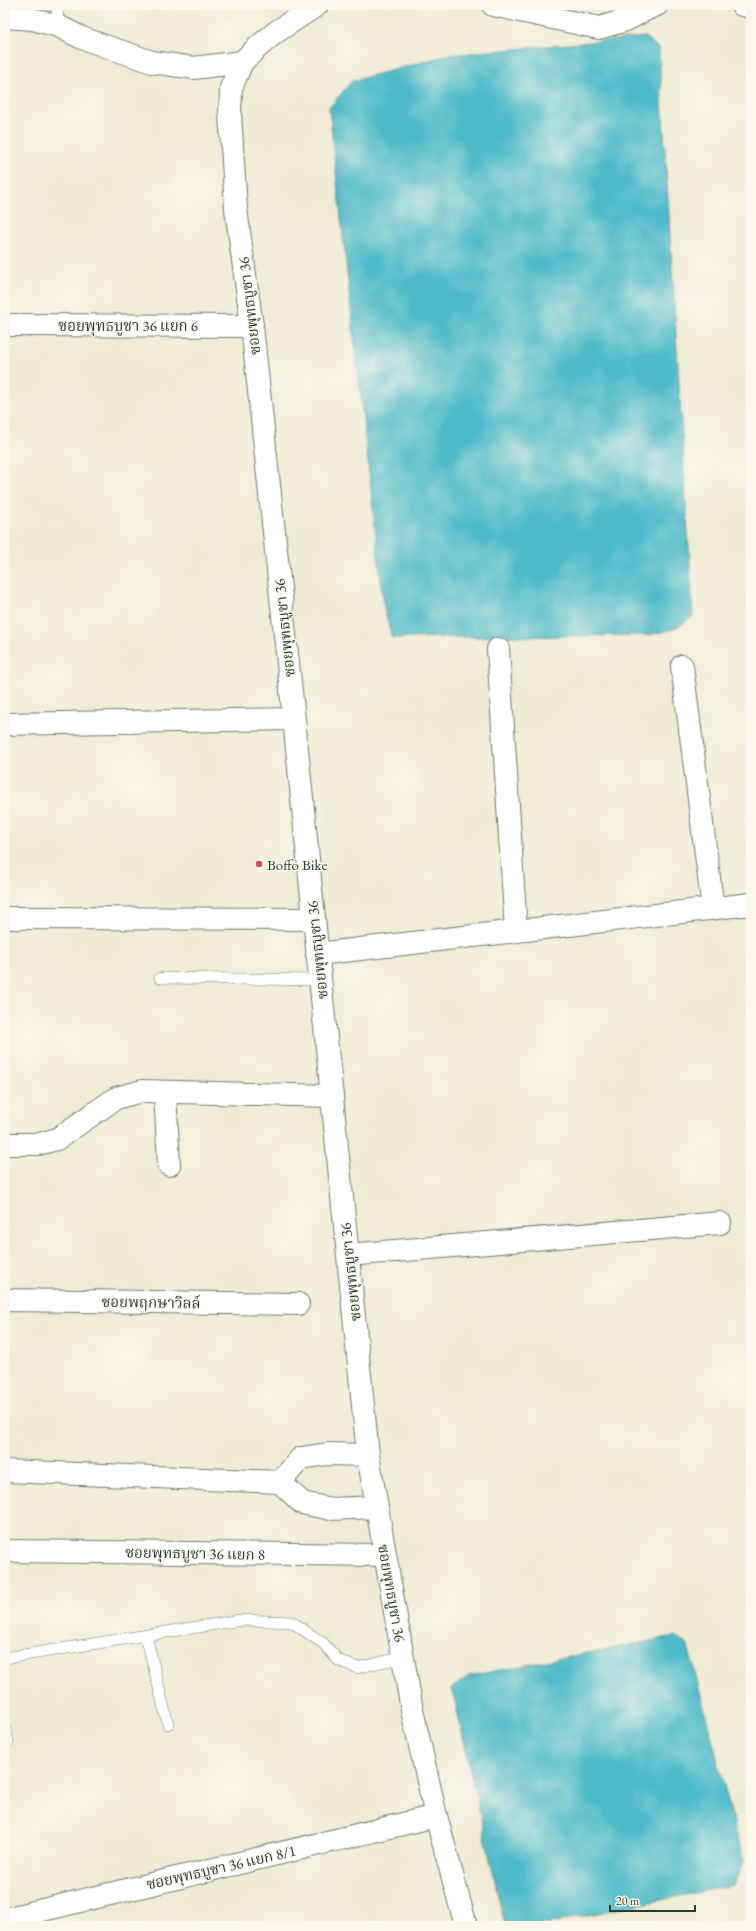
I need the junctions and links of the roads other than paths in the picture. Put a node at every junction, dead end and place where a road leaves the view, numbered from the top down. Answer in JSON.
{"nodes":[{"id":1,"x":317,"y":5,"type":"edge"},
{"id":2,"x":493,"y":5,"type":"edge"},
{"id":3,"x":657,"y":5,"type":"edge"},
{"id":4,"x":742,"y":5,"type":"edge"},
{"id":5,"x":751,"y":7,"type":"edge"},
{"id":6,"x":57,"y":16,"type":"edge"},
{"id":7,"x":5,"y":17,"type":"edge"},
{"id":8,"x":242,"y":62,"type":"junction"},
{"id":9,"x":5,"y":325,"type":"edge"},
{"id":10,"x":252,"y":326,"type":"junction"},
{"id":11,"x":498,"y":649,"type":"dead end"},
{"id":12,"x":682,"y":666,"type":"dead end"},
{"id":13,"x":294,"y":719,"type":"junction"},
{"id":14,"x":5,"y":724,"type":"edge"},
{"id":15,"x":751,"y":904,"type":"edge"},
{"id":16,"x":713,"y":909,"type":"junction"},
{"id":17,"x":5,"y":918,"type":"edge"},
{"id":18,"x":313,"y":919,"type":"junction"},
{"id":19,"x":516,"y":931,"type":"junction"},
{"id":20,"x":317,"y":954,"type":"junction"},
{"id":21,"x":160,"y":978,"type":"dead end"},
{"id":22,"x":320,"y":980,"type":"junction"},
{"id":23,"x":165,"y":1092,"type":"junction"},
{"id":24,"x":332,"y":1096,"type":"junction"},
{"id":25,"x":5,"y":1144,"type":"edge"},
{"id":26,"x":169,"y":1165,"type":"dead end"},
{"id":27,"x":720,"y":1223,"type":"dead end"},
{"id":28,"x":348,"y":1255,"type":"junction"},
{"id":29,"x":5,"y":1300,"type":"edge"},
{"id":30,"x":298,"y":1304,"type":"dead end"},
{"id":31,"x":368,"y":1455,"type":"junction"},
{"id":32,"x":5,"y":1471,"type":"edge"},
{"id":33,"x":280,"y":1482,"type":"junction"},
{"id":34,"x":376,"y":1507,"type":"junction"},
{"id":35,"x":5,"y":1550,"type":"edge"},
{"id":36,"x":385,"y":1555,"type":"junction"},
{"id":37,"x":146,"y":1636,"type":"junction"},
{"id":38,"x":402,"y":1657,"type":"junction"},
{"id":39,"x":5,"y":1658,"type":"edge"},
{"id":40,"x":168,"y":1724,"type":"dead end"},
{"id":41,"x":5,"y":1729,"type":"edge"},
{"id":42,"x":8,"y":1742,"type":"dead end"},
{"id":43,"x":436,"y":1816,"type":"junction"},
{"id":44,"x":5,"y":1919,"type":"edge"},
{"id":45,"x":466,"y":1926,"type":"edge"}],
"edges":[{"from":1,"to":8,"type":"street","name":"ซอยพุทธบูชา 36"},
{"from":2,"to":3,"type":"street"},
{"from":4,"to":5,"type":"street"},
{"from":6,"to":7,"type":"street"},
{"from":6,"to":8,"type":"street"},
{"from":8,"to":10,"type":"street","name":"ซอยพุทธบูชา 36"},
{"from":9,"to":10,"type":"street","name":"ซอยพุทธบูชา 36 แยก 6"},
{"from":10,"to":13,"type":"street","name":"ซอยพุทธบูชา 36"},
{"from":11,"to":19,"type":"street"},
{"from":12,"to":16,"type":"street"},
{"from":13,"to":14,"type":"street"},
{"from":13,"to":18,"type":"street","name":"ซอยพุทธบูชา 36"},
{"from":15,"to":16,"type":"street"},
{"from":16,"to":19,"type":"street"},
{"from":17,"to":18,"type":"street"},
{"from":18,"to":20,"type":"street","name":"ซอยพุทธบูชา 36"},
{"from":19,"to":20,"type":"street"},
{"from":20,"to":22,"type":"street","name":"ซอยพุทธบูชา 36"},
{"from":21,"to":22,"type":"lane"},
{"from":22,"to":24,"type":"street","name":"ซอยพุทธบูชา 36"},
{"from":23,"to":24,"type":"street"},
{"from":23,"to":25,"type":"street"},
{"from":23,"to":26,"type":"street"},
{"from":24,"to":28,"type":"street","name":"ซอยพุทธบูชา 36"},
{"from":27,"to":28,"type":"street"},
{"from":28,"to":31,"type":"street","name":"ซอยพุทธบูชา 36"},
{"from":29,"to":30,"type":"street","name":"ซอยพฤกษาวิลล์"},
{"from":31,"to":33,"type":"street"},
{"from":31,"to":34,"type":"street","name":"ซอยพุทธบูชา 36"},
{"from":32,"to":33,"type":"street"},
{"from":33,"to":34,"type":"street"},
{"from":34,"to":36,"type":"street","name":"ซอยพุทธบูชา 36"},
{"from":35,"to":36,"type":"street","name":"ซอยพุทธบูชา 36 แยก 8"},
{"from":36,"to":38,"type":"street","name":"ซอยพุทธบูชา 36"},
{"from":37,"to":38,"type":"lane"},
{"from":37,"to":39,"type":"lane"},
{"from":37,"to":40,"type":"lane"},
{"from":38,"to":43,"type":"street","name":"ซอยพุทธบูชา 36"},
{"from":41,"to":42,"type":"lane"},
{"from":43,"to":44,"type":"street","name":"ซอยพุทธบูชา 36 แยก 8/1"},
{"from":43,"to":45,"type":"street","name":"ซอยพุทธบูชา 36"}]}
